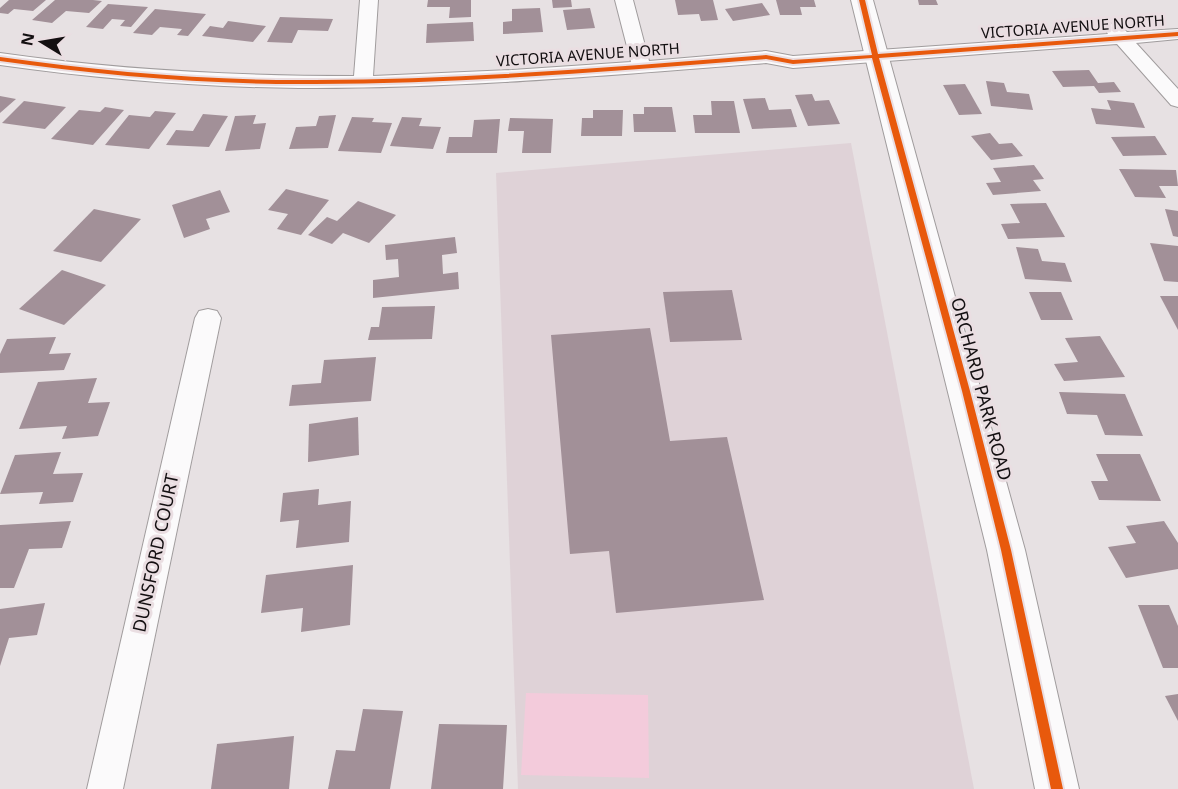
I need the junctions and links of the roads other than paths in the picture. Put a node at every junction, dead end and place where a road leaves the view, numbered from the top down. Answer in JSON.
{"nodes":[{"id":1,"x":369,"y":0,"type":"edge"},
{"id":2,"x":624,"y":0,"type":"edge"},
{"id":3,"x":862,"y":0,"type":"edge"},
{"id":4,"x":1178,"y":20,"type":"edge"},
{"id":5,"x":1116,"y":31,"type":"junction"},
{"id":6,"x":1178,"y":34,"type":"edge"},
{"id":7,"x":873,"y":50,"type":"junction"},
{"id":8,"x":0,"y":59,"type":"edge"},
{"id":9,"x":641,"y":66,"type":"junction"},
{"id":10,"x":363,"y":80,"type":"junction"},
{"id":11,"x":1178,"y":101,"type":"edge"},
{"id":12,"x":208,"y":318,"type":"dead end"},
{"id":13,"x":105,"y":789,"type":"edge"},
{"id":14,"x":1057,"y":789,"type":"edge"}],
"edges":[{"from":1,"to":10,"type":"street"},
{"from":2,"to":9,"type":"street"},
{"from":3,"to":7,"type":"street","name":"ORCHARD PARK ROAD"},
{"from":4,"to":5,"type":"street","name":"VICTORIA AVENUE NORTH"},
{"from":5,"to":6,"type":"street","name":"VICTORIA AVENUE NORTH"},
{"from":5,"to":7,"type":"street","name":"VICTORIA AVENUE NORTH"},
{"from":5,"to":11,"type":"street"},
{"from":7,"to":9,"type":"street","name":"VICTORIA AVENUE NORTH"},
{"from":7,"to":14,"type":"street","name":"ORCHARD PARK ROAD"},
{"from":8,"to":10,"type":"street","name":"VICTORIA AVENUE NORTH"},
{"from":9,"to":10,"type":"street","name":"VICTORIA AVENUE NORTH"},
{"from":12,"to":13,"type":"street","name":"DUNSFORD COURT"}]}
